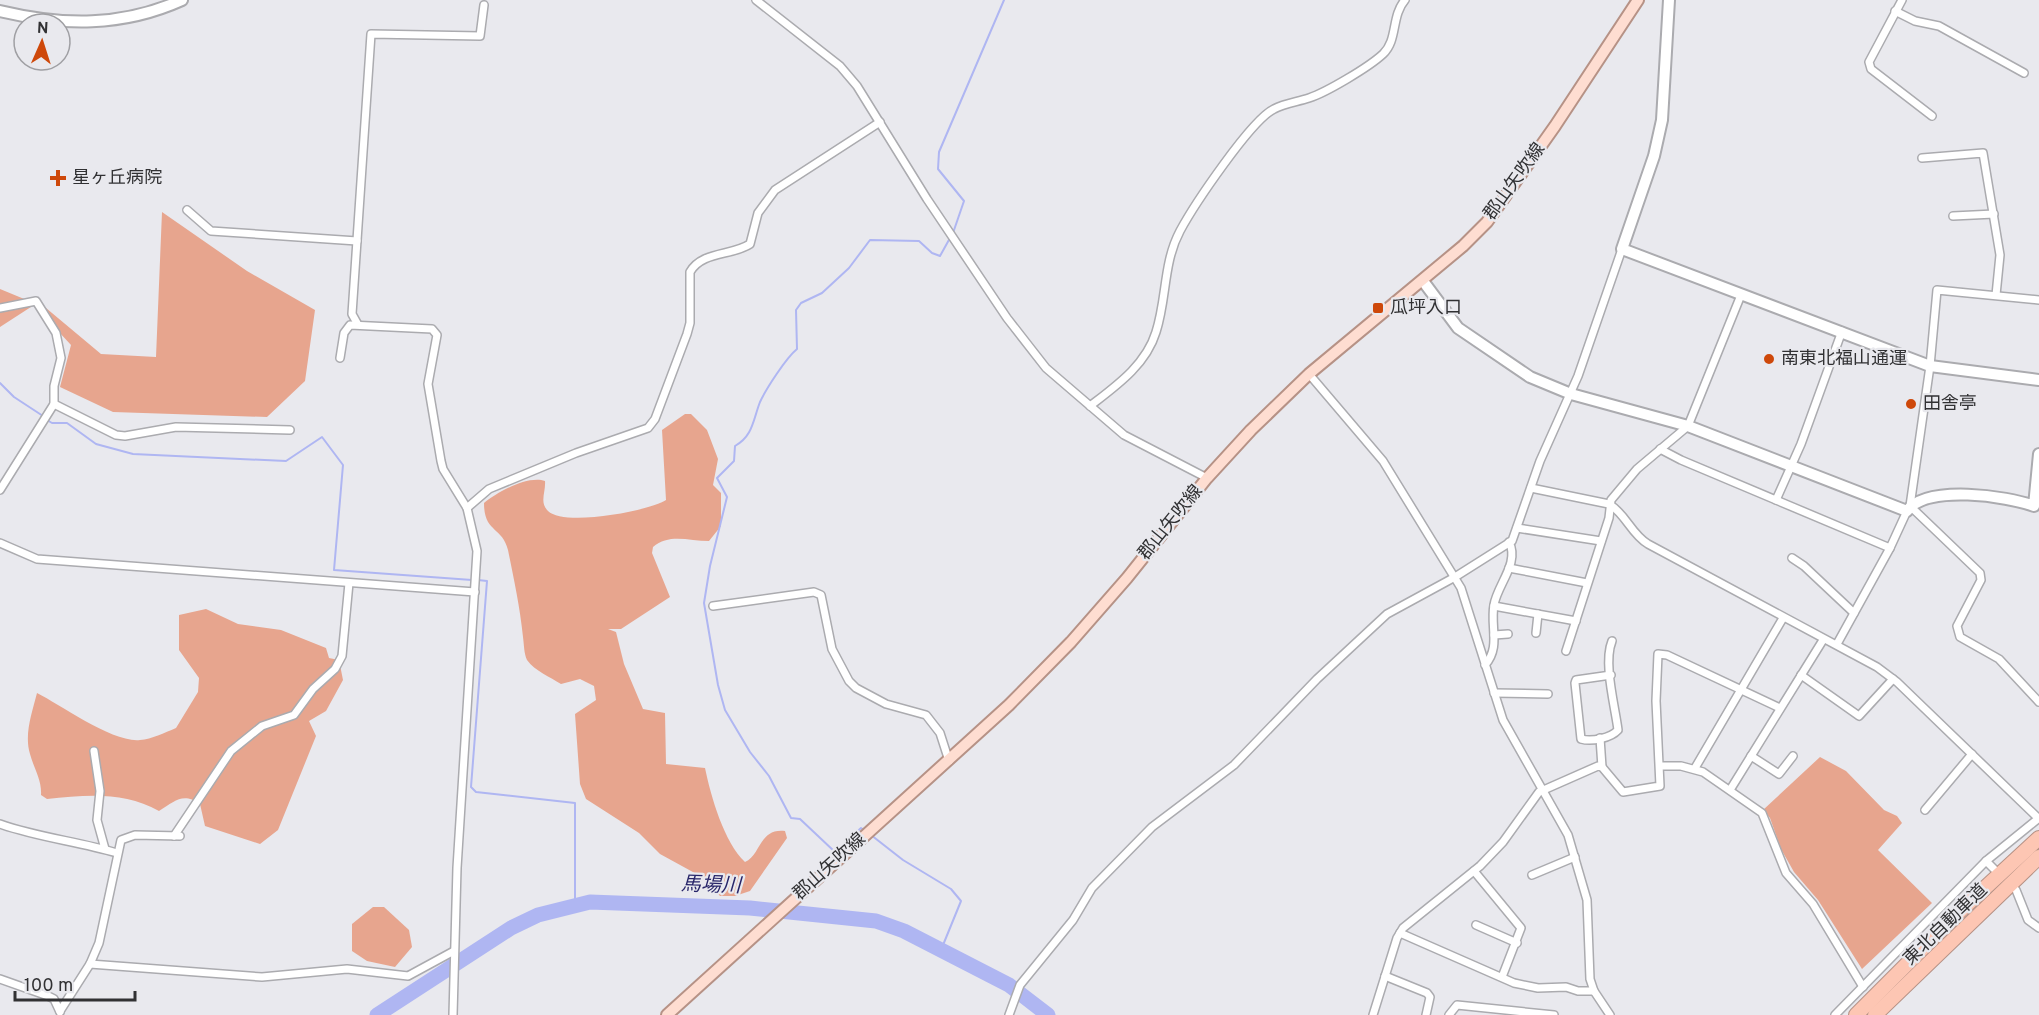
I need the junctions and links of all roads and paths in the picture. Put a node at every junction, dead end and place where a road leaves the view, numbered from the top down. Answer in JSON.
{"nodes":[{"id":1,"x":182,"y":0,"type":"edge"},
{"id":2,"x":756,"y":0,"type":"edge"},
{"id":3,"x":1405,"y":0,"type":"edge"},
{"id":4,"x":1638,"y":0,"type":"edge"},
{"id":5,"x":1668,"y":0,"type":"edge"},
{"id":6,"x":1902,"y":0,"type":"edge"},
{"id":7,"x":484,"y":5,"type":"dead end"},
{"id":8,"x":0,"y":11,"type":"edge"},
{"id":9,"x":1895,"y":11,"type":"junction"},
{"id":10,"x":2024,"y":73,"type":"dead end"},
{"id":11,"x":1932,"y":116,"type":"dead end"},
{"id":12,"x":880,"y":122,"type":"junction"},
{"id":13,"x":1922,"y":158,"type":"dead end"},
{"id":14,"x":187,"y":210,"type":"dead end"},
{"id":15,"x":1994,"y":213,"type":"junction"},
{"id":16,"x":1953,"y":216,"type":"dead end"},
{"id":17,"x":357,"y":241,"type":"junction"},
{"id":18,"x":1622,"y":249,"type":"junction"},
{"id":19,"x":1423,"y":281,"type":"junction"},
{"id":20,"x":1741,"y":295,"type":"junction"},
{"id":21,"x":1996,"y":295,"type":"junction"},
{"id":22,"x":2039,"y":300,"type":"edge"},
{"id":23,"x":0,"y":308,"type":"edge"},
{"id":24,"x":357,"y":323,"type":"junction"},
{"id":25,"x":1842,"y":332,"type":"junction"},
{"id":26,"x":340,"y":358,"type":"dead end"},
{"id":27,"x":1930,"y":366,"type":"junction"},
{"id":28,"x":1309,"y":374,"type":"junction"},
{"id":29,"x":2039,"y":380,"type":"edge"},
{"id":30,"x":1571,"y":394,"type":"junction"},
{"id":31,"x":54,"y":404,"type":"junction"},
{"id":32,"x":1090,"y":406,"type":"junction"},
{"id":33,"x":1688,"y":426,"type":"junction"},
{"id":34,"x":290,"y":430,"type":"dead end"},
{"id":35,"x":1660,"y":449,"type":"junction"},
{"id":36,"x":2039,"y":454,"type":"edge"},
{"id":37,"x":1792,"y":465,"type":"junction"},
{"id":38,"x":1207,"y":478,"type":"junction"},
{"id":39,"x":1531,"y":488,"type":"junction"},
{"id":40,"x":0,"y":490,"type":"edge"},
{"id":41,"x":1776,"y":500,"type":"junction"},
{"id":42,"x":1609,"y":504,"type":"junction"},
{"id":43,"x":2037,"y":507,"type":"edge"},
{"id":44,"x":467,"y":508,"type":"junction"},
{"id":45,"x":1908,"y":509,"type":"junction"},
{"id":46,"x":1517,"y":528,"type":"junction"},
{"id":47,"x":1509,"y":542,"type":"junction"},
{"id":48,"x":1601,"y":542,"type":"junction"},
{"id":49,"x":0,"y":543,"type":"edge"},
{"id":50,"x":1890,"y":548,"type":"junction"},
{"id":51,"x":1792,"y":558,"type":"dead end"},
{"id":52,"x":1509,"y":568,"type":"junction"},
{"id":53,"x":1455,"y":577,"type":"junction"},
{"id":54,"x":349,"y":583,"type":"junction"},
{"id":55,"x":1587,"y":583,"type":"junction"},
{"id":56,"x":475,"y":592,"type":"junction"},
{"id":57,"x":713,"y":606,"type":"dead end"},
{"id":58,"x":1494,"y":606,"type":"junction"},
{"id":59,"x":1854,"y":613,"type":"junction"},
{"id":60,"x":1538,"y":614,"type":"junction"},
{"id":61,"x":1783,"y":618,"type":"junction"},
{"id":62,"x":1576,"y":621,"type":"junction"},
{"id":63,"x":1536,"y":633,"type":"dead end"},
{"id":64,"x":1508,"y":634,"type":"dead end"},
{"id":65,"x":1494,"y":635,"type":"junction"},
{"id":66,"x":1823,"y":640,"type":"junction"},
{"id":67,"x":1612,"y":641,"type":"dead end"},
{"id":68,"x":1837,"y":644,"type":"junction"},
{"id":69,"x":1566,"y":651,"type":"dead end"},
{"id":70,"x":1485,"y":665,"type":"junction"},
{"id":71,"x":1611,"y":675,"type":"junction"},
{"id":72,"x":1801,"y":675,"type":"junction"},
{"id":73,"x":1893,"y":679,"type":"junction"},
{"id":74,"x":1740,"y":690,"type":"junction"},
{"id":75,"x":1494,"y":693,"type":"junction"},
{"id":76,"x":1548,"y":694,"type":"dead end"},
{"id":77,"x":2039,"y":702,"type":"edge"},
{"id":78,"x":1780,"y":708,"type":"junction"},
{"id":79,"x":1600,"y":738,"type":"junction"},
{"id":80,"x":94,"y":751,"type":"dead end"},
{"id":81,"x":1972,"y":754,"type":"junction"},
{"id":82,"x":1751,"y":756,"type":"junction"},
{"id":83,"x":1793,"y":756,"type":"dead end"},
{"id":84,"x":949,"y":761,"type":"junction"},
{"id":85,"x":1660,"y":766,"type":"junction"},
{"id":86,"x":1602,"y":767,"type":"junction"},
{"id":87,"x":1695,"y":768,"type":"junction"},
{"id":88,"x":1543,"y":789,"type":"junction"},
{"id":89,"x":1730,"y":790,"type":"junction"},
{"id":90,"x":1925,"y":810,"type":"dead end"},
{"id":91,"x":2039,"y":818,"type":"edge"},
{"id":92,"x":0,"y":824,"type":"edge"},
{"id":93,"x":2039,"y":838,"type":"edge"},
{"id":94,"x":105,"y":849,"type":"junction"},
{"id":95,"x":117,"y":853,"type":"junction"},
{"id":96,"x":1575,"y":856,"type":"junction"},
{"id":97,"x":2039,"y":857,"type":"edge"},
{"id":98,"x":1986,"y":861,"type":"junction"},
{"id":99,"x":1994,"y":869,"type":"dead end"},
{"id":100,"x":1474,"y":871,"type":"junction"},
{"id":101,"x":1533,"y":875,"type":"dead end"},
{"id":102,"x":2016,"y":890,"type":"dead end"},
{"id":103,"x":1476,"y":925,"type":"dead end"},
{"id":104,"x":2039,"y":928,"type":"edge"},
{"id":105,"x":1400,"y":933,"type":"junction"},
{"id":106,"x":1517,"y":943,"type":"junction"},
{"id":107,"x":454,"y":953,"type":"junction"},
{"id":108,"x":90,"y":964,"type":"junction"},
{"id":109,"x":1385,"y":976,"type":"junction"},
{"id":110,"x":1502,"y":977,"type":"junction"},
{"id":111,"x":0,"y":979,"type":"edge"},
{"id":112,"x":1863,"y":987,"type":"junction"},
{"id":113,"x":1594,"y":991,"type":"junction"},
{"id":114,"x":60,"y":1013,"type":"edge"},
{"id":115,"x":453,"y":1015,"type":"edge"},
{"id":116,"x":667,"y":1015,"type":"edge"},
{"id":117,"x":1009,"y":1015,"type":"edge"},
{"id":118,"x":1373,"y":1015,"type":"edge"},
{"id":119,"x":1426,"y":1015,"type":"edge"},
{"id":120,"x":1449,"y":1015,"type":"edge"},
{"id":121,"x":1554,"y":1015,"type":"edge"},
{"id":122,"x":1610,"y":1015,"type":"edge"},
{"id":123,"x":1835,"y":1015,"type":"edge"},
{"id":124,"x":1856,"y":1015,"type":"edge"},
{"id":125,"x":1875,"y":1015,"type":"edge"}],
"edges":[{"from":1,"to":8,"type":"street"},
{"from":2,"to":12,"type":"street"},
{"from":3,"to":32,"type":"street"},
{"from":4,"to":19,"type":"main road","name":"郡山矢吹線"},
{"from":5,"to":18,"type":"street"},
{"from":6,"to":9,"type":"street"},
{"from":7,"to":17,"type":"street"},
{"from":9,"to":10,"type":"street"},
{"from":9,"to":11,"type":"street"},
{"from":12,"to":32,"type":"street"},
{"from":12,"to":44,"type":"street"},
{"from":13,"to":15,"type":"street"},
{"from":14,"to":17,"type":"street"},
{"from":15,"to":16,"type":"street"},
{"from":15,"to":21,"type":"street"},
{"from":17,"to":24,"type":"street"},
{"from":18,"to":20,"type":"street"},
{"from":18,"to":30,"type":"street"},
{"from":19,"to":28,"type":"main road","name":"郡山矢吹線"},
{"from":19,"to":30,"type":"street"},
{"from":20,"to":25,"type":"street"},
{"from":20,"to":33,"type":"street"},
{"from":21,"to":22,"type":"street"},
{"from":21,"to":27,"type":"street"},
{"from":23,"to":31,"type":"street"},
{"from":24,"to":26,"type":"street"},
{"from":24,"to":44,"type":"street"},
{"from":25,"to":27,"type":"street"},
{"from":25,"to":37,"type":"street"},
{"from":27,"to":29,"type":"street"},
{"from":27,"to":45,"type":"street"},
{"from":28,"to":38,"type":"main road","name":"郡山矢吹線"},
{"from":28,"to":53,"type":"street"},
{"from":30,"to":33,"type":"street"},
{"from":30,"to":39,"type":"street"},
{"from":31,"to":34,"type":"street"},
{"from":31,"to":40,"type":"street"},
{"from":32,"to":38,"type":"street"},
{"from":33,"to":35,"type":"street"},
{"from":33,"to":37,"type":"street"},
{"from":35,"to":41,"type":"street"},
{"from":35,"to":42,"type":"street"},
{"from":36,"to":43,"type":"street"},
{"from":37,"to":41,"type":"street"},
{"from":37,"to":45,"type":"street"},
{"from":38,"to":84,"type":"main road","name":"郡山矢吹線"},
{"from":39,"to":42,"type":"street"},
{"from":39,"to":46,"type":"street"},
{"from":41,"to":50,"type":"street"},
{"from":42,"to":48,"type":"street"},
{"from":42,"to":61,"type":"street"},
{"from":43,"to":45,"type":"street"},
{"from":44,"to":56,"type":"street"},
{"from":45,"to":50,"type":"street"},
{"from":45,"to":77,"type":"street"},
{"from":46,"to":47,"type":"street"},
{"from":46,"to":48,"type":"street"},
{"from":47,"to":52,"type":"street"},
{"from":47,"to":53,"type":"street"},
{"from":48,"to":55,"type":"street"},
{"from":49,"to":54,"type":"street"},
{"from":50,"to":59,"type":"street"},
{"from":51,"to":59,"type":"street"},
{"from":52,"to":55,"type":"street"},
{"from":52,"to":58,"type":"street"},
{"from":53,"to":70,"type":"street"},
{"from":53,"to":117,"type":"street"},
{"from":54,"to":56,"type":"street"},
{"from":54,"to":95,"type":"street"},
{"from":55,"to":62,"type":"street"},
{"from":56,"to":107,"type":"street"},
{"from":57,"to":84,"type":"street"},
{"from":58,"to":60,"type":"street"},
{"from":58,"to":65,"type":"street"},
{"from":59,"to":68,"type":"street"},
{"from":60,"to":62,"type":"street"},
{"from":60,"to":63,"type":"street"},
{"from":61,"to":66,"type":"street"},
{"from":61,"to":74,"type":"street"},
{"from":62,"to":69,"type":"street"},
{"from":64,"to":65,"type":"street"},
{"from":65,"to":70,"type":"street"},
{"from":66,"to":68,"type":"street"},
{"from":66,"to":72,"type":"street"},
{"from":67,"to":71,"type":"street"},
{"from":68,"to":73,"type":"street"},
{"from":70,"to":75,"type":"street"},
{"from":71,"to":79,"type":"street"},
{"from":71,"to":79,"type":"street"},
{"from":72,"to":73,"type":"street"},
{"from":72,"to":78,"type":"street"},
{"from":73,"to":81,"type":"street"},
{"from":74,"to":78,"type":"street"},
{"from":74,"to":85,"type":"street"},
{"from":74,"to":87,"type":"street"},
{"from":75,"to":76,"type":"street"},
{"from":75,"to":88,"type":"street"},
{"from":78,"to":82,"type":"street"},
{"from":79,"to":86,"type":"street"},
{"from":80,"to":94,"type":"street"},
{"from":81,"to":90,"type":"street"},
{"from":81,"to":91,"type":"street"},
{"from":82,"to":83,"type":"street"},
{"from":82,"to":89,"type":"street"},
{"from":84,"to":116,"type":"main road","name":"郡山矢吹線"},
{"from":85,"to":86,"type":"street"},
{"from":85,"to":87,"type":"street"},
{"from":86,"to":88,"type":"street"},
{"from":87,"to":89,"type":"street"},
{"from":88,"to":96,"type":"street"},
{"from":88,"to":100,"type":"street"},
{"from":89,"to":112,"type":"street"},
{"from":91,"to":98,"type":"street"},
{"from":92,"to":94,"type":"street"},
{"from":93,"to":124,"type":"highway","name":"東北自動車道"},
{"from":94,"to":95,"type":"street"},
{"from":95,"to":108,"type":"street"},
{"from":96,"to":101,"type":"street"},
{"from":96,"to":113,"type":"street"},
{"from":97,"to":125,"type":"highway","name":"東北自動車道"},
{"from":98,"to":99,"type":"street"},
{"from":98,"to":112,"type":"street"},
{"from":100,"to":105,"type":"street"},
{"from":100,"to":106,"type":"street"},
{"from":102,"to":104,"type":"street"},
{"from":103,"to":106,"type":"street"},
{"from":105,"to":109,"type":"street"},
{"from":105,"to":110,"type":"street"},
{"from":106,"to":110,"type":"street"},
{"from":107,"to":108,"type":"street"},
{"from":107,"to":115,"type":"street"},
{"from":108,"to":114,"type":"street"},
{"from":109,"to":118,"type":"street"},
{"from":109,"to":119,"type":"street"},
{"from":110,"to":113,"type":"street"},
{"from":111,"to":114,"type":"street"},
{"from":112,"to":123,"type":"street"},
{"from":113,"to":122,"type":"street"},
{"from":120,"to":121,"type":"street"}]}
